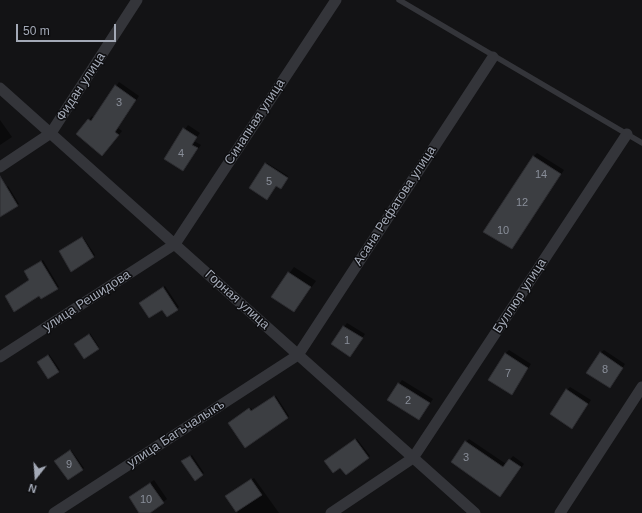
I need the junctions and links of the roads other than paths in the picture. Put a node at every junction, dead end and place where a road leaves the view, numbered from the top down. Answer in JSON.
{"nodes":[{"id":1,"x":137,"y":0,"type":"edge"},
{"id":2,"x":336,"y":0,"type":"edge"},
{"id":3,"x":399,"y":0,"type":"edge"},
{"id":4,"x":493,"y":57,"type":"junction"},
{"id":5,"x":0,"y":88,"type":"edge"},
{"id":6,"x":51,"y":133,"type":"junction"},
{"id":7,"x":628,"y":134,"type":"junction"},
{"id":8,"x":642,"y":142,"type":"edge"},
{"id":9,"x":0,"y":167,"type":"edge"},
{"id":10,"x":175,"y":244,"type":"junction"},
{"id":11,"x":298,"y":355,"type":"junction"},
{"id":12,"x":0,"y":357,"type":"edge"},
{"id":13,"x":642,"y":387,"type":"edge"},
{"id":14,"x":414,"y":458,"type":"junction"},
{"id":15,"x":54,"y":513,"type":"edge"},
{"id":16,"x":331,"y":513,"type":"edge"},
{"id":17,"x":475,"y":513,"type":"edge"},
{"id":18,"x":560,"y":513,"type":"edge"}],
"edges":[{"from":1,"to":6,"type":"street","name":"Фидан улица"},
{"from":2,"to":10,"type":"street","name":"Синапная улица"},
{"from":3,"to":4,"type":"lane"},
{"from":4,"to":7,"type":"lane"},
{"from":4,"to":11,"type":"street","name":"Асана Рефатова улица"},
{"from":5,"to":6,"type":"street","name":"Горная улица"},
{"from":6,"to":9,"type":"street"},
{"from":6,"to":10,"type":"street","name":"Горная улица"},
{"from":7,"to":8,"type":"lane"},
{"from":7,"to":14,"type":"street","name":"Буллюр улица"},
{"from":10,"to":11,"type":"street","name":"Горная улица"},
{"from":10,"to":12,"type":"street","name":"улица Решидова"},
{"from":11,"to":14,"type":"street","name":"Горная улица"},
{"from":11,"to":15,"type":"street","name":"улица Багъчалыкъ"},
{"from":13,"to":18,"type":"street"},
{"from":14,"to":16,"type":"street"},
{"from":14,"to":17,"type":"street","name":"Горная улица"}]}
